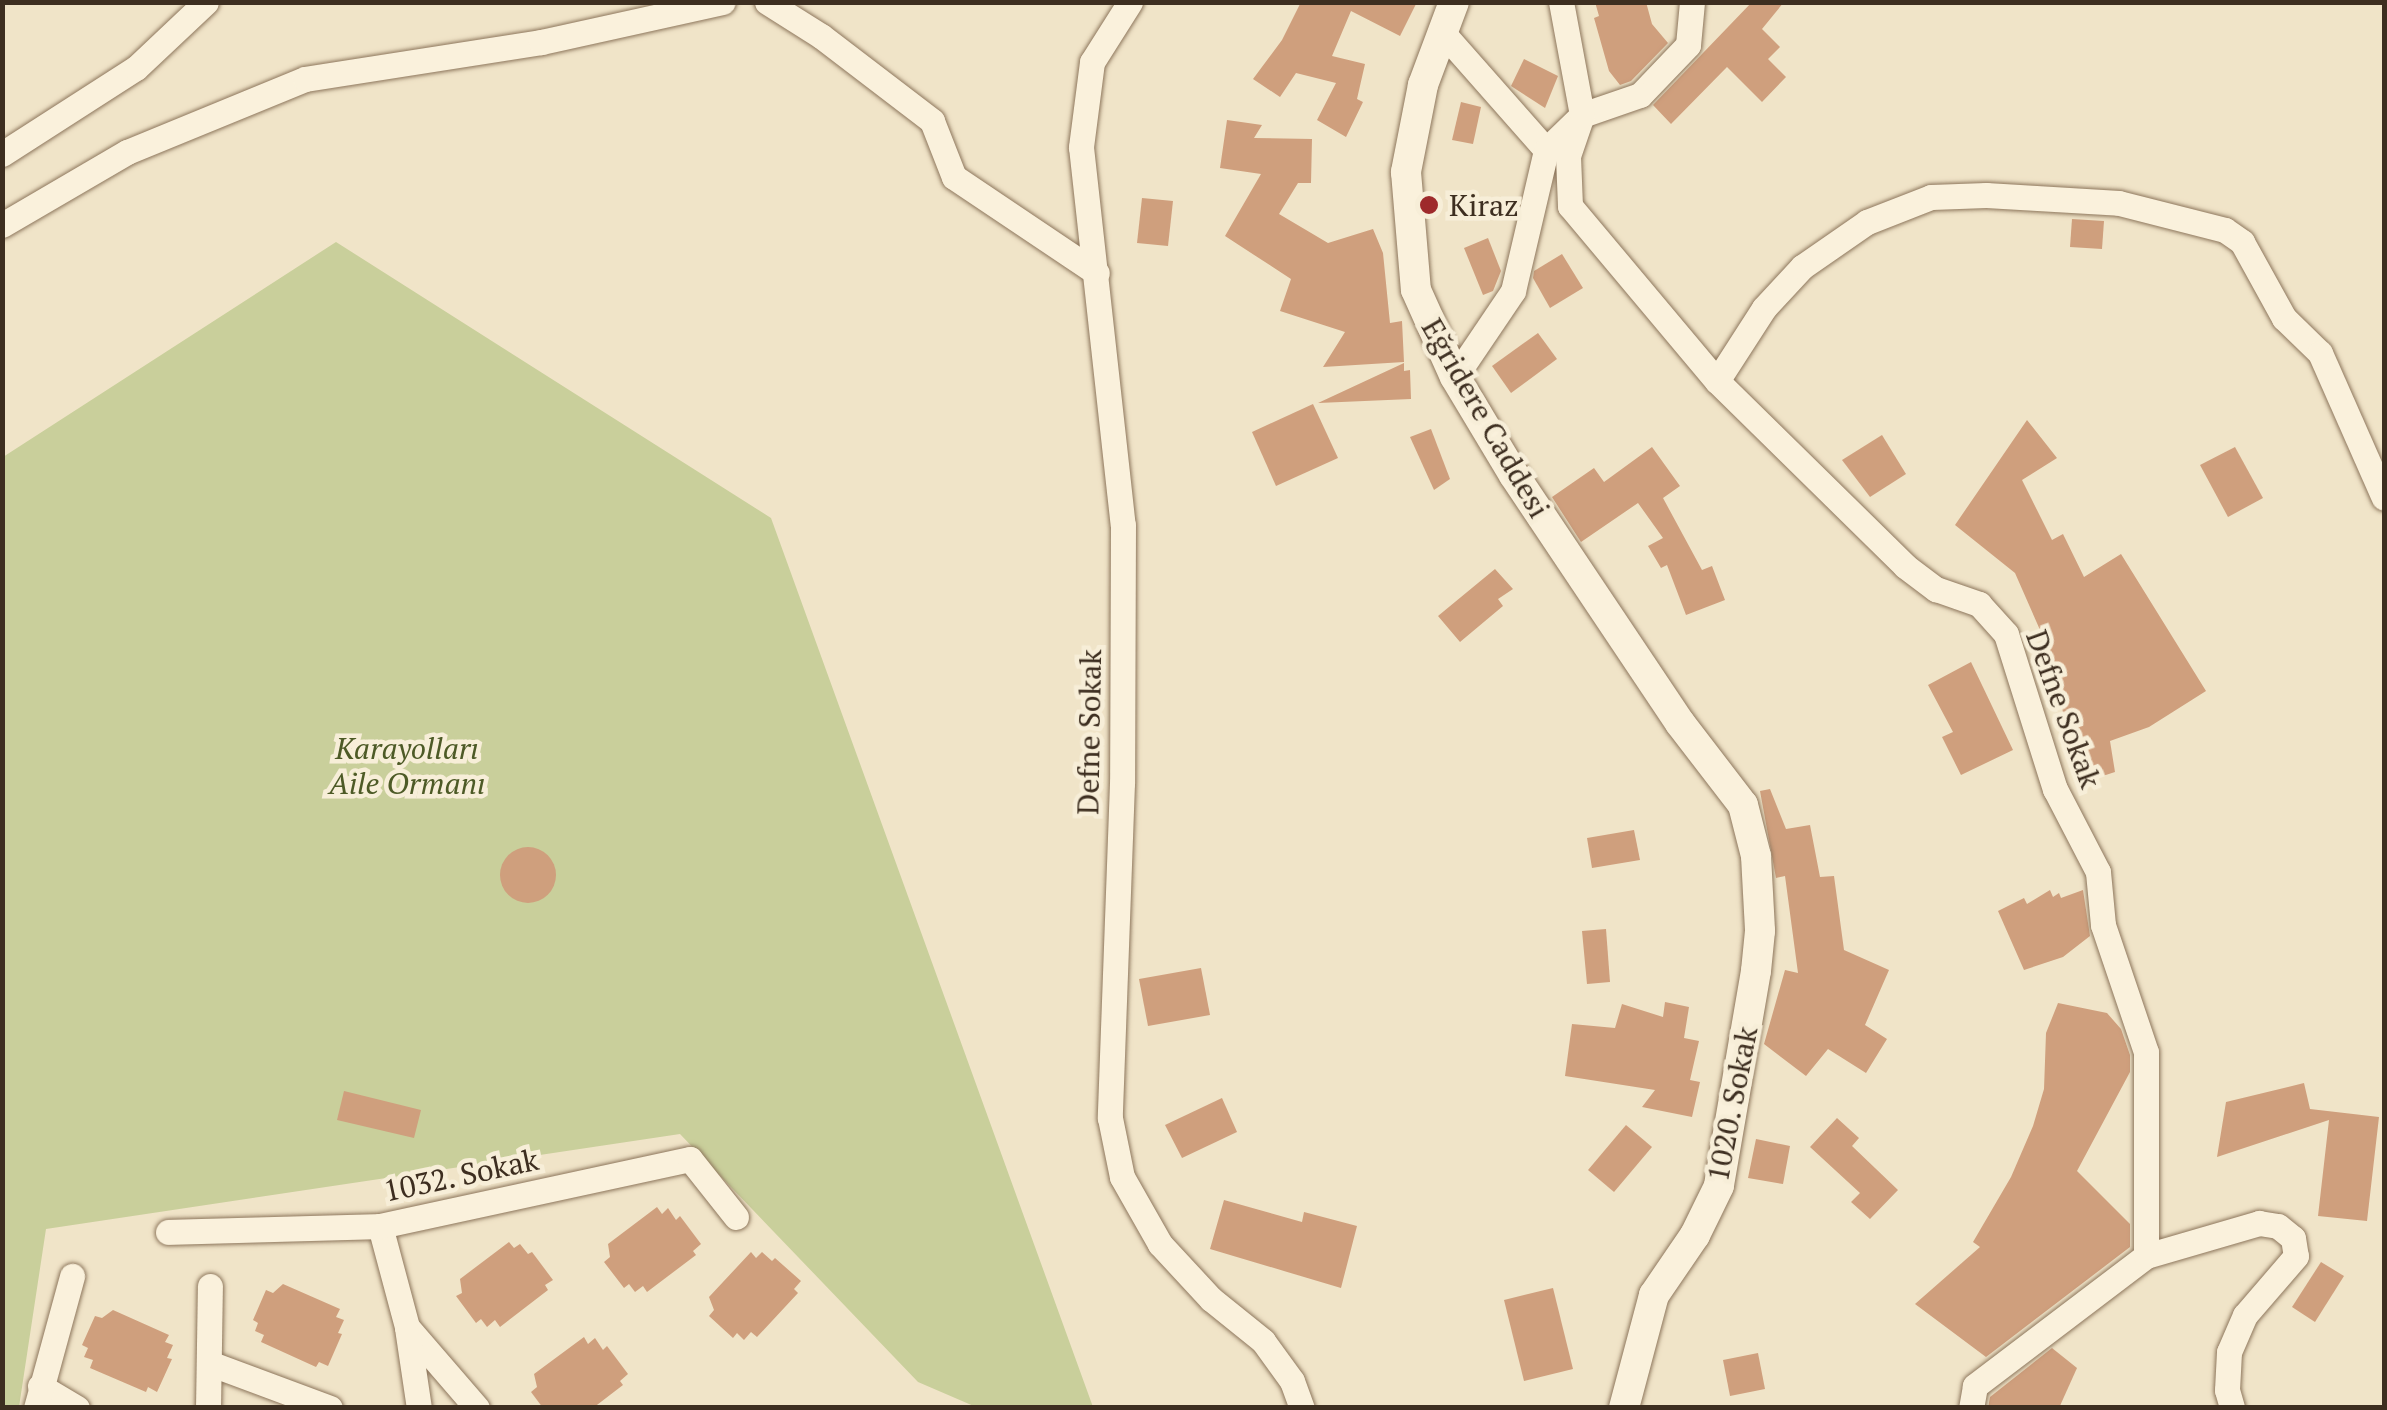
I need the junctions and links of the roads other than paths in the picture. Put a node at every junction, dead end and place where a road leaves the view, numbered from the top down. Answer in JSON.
{"nodes":[{"id":1,"x":206,"y":2,"type":"edge"},
{"id":2,"x":723,"y":2,"type":"edge"},
{"id":3,"x":766,"y":2,"type":"edge"},
{"id":4,"x":1130,"y":2,"type":"edge"},
{"id":5,"x":1454,"y":2,"type":"edge"},
{"id":6,"x":1561,"y":2,"type":"edge"},
{"id":7,"x":1692,"y":2,"type":"edge"},
{"id":8,"x":1443,"y":33,"type":"junction"},
{"id":9,"x":1582,"y":116,"type":"junction"},
{"id":10,"x":1546,"y":150,"type":"junction"},
{"id":11,"x":2,"y":154,"type":"edge"},
{"id":12,"x":2,"y":225,"type":"edge"},
{"id":13,"x":1097,"y":273,"type":"junction"},
{"id":14,"x":1455,"y":377,"type":"junction"},
{"id":15,"x":1717,"y":380,"type":"junction"},
{"id":16,"x":2384,"y":498,"type":"edge"},
{"id":17,"x":1730,"y":785,"type":"joint"},
{"id":18,"x":736,"y":1216,"type":"dead end"},
{"id":19,"x":380,"y":1226,"type":"junction"},
{"id":20,"x":168,"y":1232,"type":"dead end"},
{"id":21,"x":2146,"y":1256,"type":"junction"},
{"id":22,"x":72,"y":1276,"type":"dead end"},
{"id":23,"x":210,"y":1286,"type":"dead end"},
{"id":24,"x":407,"y":1327,"type":"junction"},
{"id":25,"x":209,"y":1363,"type":"junction"},
{"id":26,"x":38,"y":1397,"type":"edge"},
{"id":27,"x":77,"y":1408,"type":"edge"},
{"id":28,"x":208,"y":1408,"type":"edge"},
{"id":29,"x":330,"y":1408,"type":"edge"},
{"id":30,"x":419,"y":1408,"type":"edge"},
{"id":31,"x":477,"y":1408,"type":"edge"},
{"id":32,"x":1302,"y":1408,"type":"edge"},
{"id":33,"x":1624,"y":1408,"type":"edge"},
{"id":34,"x":1971,"y":1408,"type":"edge"},
{"id":35,"x":2232,"y":1408,"type":"edge"}],
"edges":[{"from":1,"to":11,"type":"street"},
{"from":2,"to":12,"type":"street"},
{"from":3,"to":13,"type":"street"},
{"from":4,"to":13,"type":"street","name":"Defne Sokak"},
{"from":5,"to":8,"type":"street","name":"Eğridere Caddesi"},
{"from":6,"to":9,"type":"street"},
{"from":7,"to":9,"type":"street"},
{"from":8,"to":10,"type":"street"},
{"from":8,"to":14,"type":"street","name":"Eğridere Caddesi"},
{"from":9,"to":10,"type":"street"},
{"from":9,"to":15,"type":"street","name":"Defne Sokak"},
{"from":10,"to":14,"type":"street"},
{"from":13,"to":32,"type":"street","name":"Defne Sokak"},
{"from":14,"to":17,"type":"street","name":"Eğridere Caddesi"},
{"from":15,"to":16,"type":"street"},
{"from":15,"to":21,"type":"street","name":"Defne Sokak"},
{"from":17,"to":33,"type":"street","name":"1020. Sokak"},
{"from":18,"to":19,"type":"street","name":"1032. Sokak"},
{"from":19,"to":20,"type":"street","name":"1032. Sokak"},
{"from":19,"to":24,"type":"street"},
{"from":21,"to":34,"type":"street"},
{"from":21,"to":35,"type":"street"},
{"from":22,"to":26,"type":"street"},
{"from":23,"to":25,"type":"street"},
{"from":24,"to":30,"type":"street"},
{"from":24,"to":31,"type":"street"},
{"from":25,"to":28,"type":"street"},
{"from":25,"to":29,"type":"street"},
{"from":26,"to":27,"type":"street"}]}
